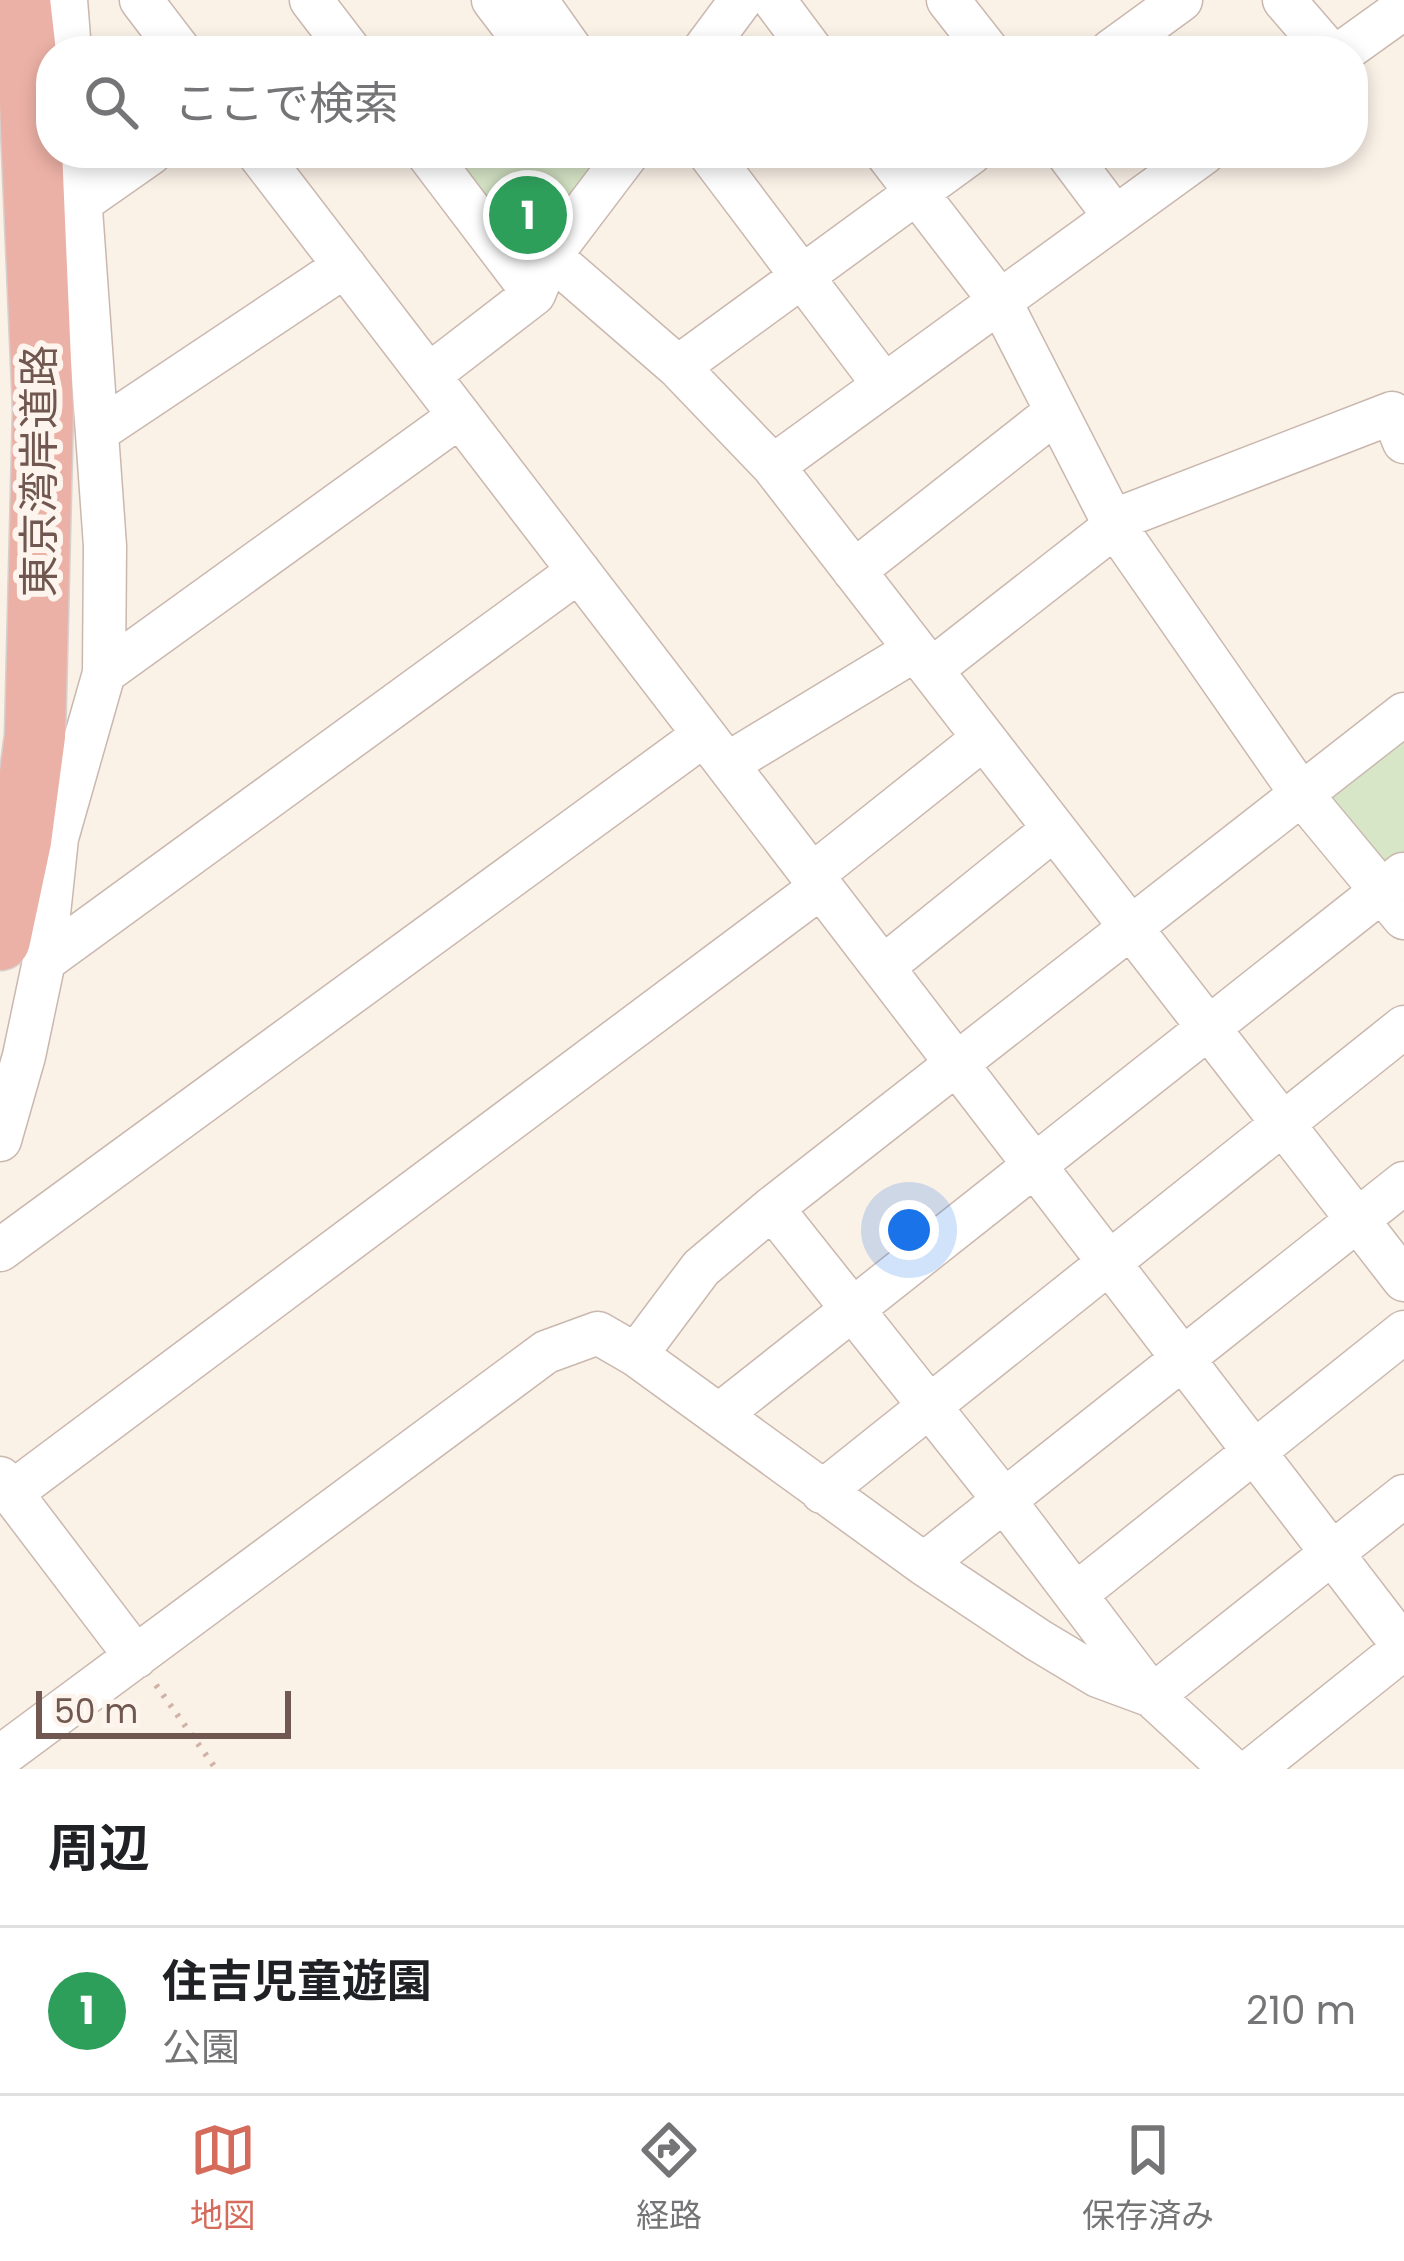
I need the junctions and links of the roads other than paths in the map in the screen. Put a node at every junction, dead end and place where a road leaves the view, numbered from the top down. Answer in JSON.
{"nodes":[{"id":1,"x":20,"y":0,"type":"edge"},
{"id":2,"x":66,"y":0,"type":"edge"},
{"id":3,"x":141,"y":0,"type":"edge"},
{"id":4,"x":311,"y":0,"type":"edge"},
{"id":5,"x":493,"y":0,"type":"edge"},
{"id":6,"x":536,"y":0,"type":"edge"},
{"id":7,"x":774,"y":0,"type":"edge"},
{"id":8,"x":948,"y":0,"type":"edge"},
{"id":9,"x":1181,"y":0,"type":"edge"},
{"id":10,"x":1284,"y":0,"type":"edge"},
{"id":11,"x":729,"y":5,"type":"edge"},
{"id":12,"x":1404,"y":8,"type":"edge"},
{"id":13,"x":69,"y":36,"type":"edge"},
{"id":14,"x":169,"y":36,"type":"edge"},
{"id":15,"x":339,"y":36,"type":"edge"},
{"id":16,"x":521,"y":36,"type":"edge"},
{"id":17,"x":561,"y":36,"type":"edge"},
{"id":18,"x":711,"y":36,"type":"edge"},
{"id":19,"x":801,"y":36,"type":"edge"},
{"id":20,"x":976,"y":36,"type":"edge"},
{"id":21,"x":1132,"y":36,"type":"edge"},
{"id":22,"x":1315,"y":36,"type":"edge"},
{"id":23,"x":1365,"y":36,"type":"edge"},
{"id":24,"x":78,"y":168,"type":"edge"},
{"id":25,"x":130,"y":168,"type":"edge"},
{"id":26,"x":270,"y":168,"type":"edge"},
{"id":27,"x":441,"y":168,"type":"edge"},
{"id":28,"x":617,"y":168,"type":"edge"},
{"id":29,"x":720,"y":168,"type":"edge"},
{"id":30,"x":897,"y":168,"type":"edge"},
{"id":31,"x":951,"y":168,"type":"edge"},
{"id":32,"x":1077,"y":168,"type":"edge"},
{"id":33,"x":1183,"y":168,"type":"edge"},
{"id":34,"x":916,"y":194,"type":"junction"},
{"id":35,"x":81,"y":202,"type":"junction"},
{"id":36,"x":1115,"y":217,"type":"junction"},
{"id":37,"x":345,"y":266,"type":"junction"},
{"id":38,"x":542,"y":275,"type":"junction"},
{"id":39,"x":802,"y":277,"type":"junction"},
{"id":40,"x":1000,"y":301,"type":"junction"},
{"id":41,"x":678,"y":367,"type":"junction"},
{"id":42,"x":429,"y":375,"type":"junction"},
{"id":43,"x":884,"y":386,"type":"junction"},
{"id":44,"x":1057,"y":412,"type":"junction"},
{"id":45,"x":460,"y":416,"type":"junction"},
{"id":46,"x":98,"y":430,"type":"junction"},
{"id":47,"x":1403,"y":444,"type":"edge"},
{"id":48,"x":772,"y":466,"type":"junction"},
{"id":49,"x":1113,"y":523,"type":"junction"},
{"id":50,"x":854,"y":571,"type":"junction"},
{"id":51,"x":580,"y":572,"type":"junction"},
{"id":52,"x":923,"y":660,"type":"junction"},
{"id":53,"x":104,"y":673,"type":"junction"},
{"id":54,"x":1404,"y":714,"type":"edge"},
{"id":55,"x":984,"y":738,"type":"junction"},
{"id":56,"x":716,"y":750,"type":"junction"},
{"id":57,"x":1302,"y":794,"type":"junction"},
{"id":58,"x":1054,"y":830,"type":"junction"},
{"id":59,"x":26,"y":840,"type":"edge"},
{"id":60,"x":816,"y":880,"type":"junction"},
{"id":61,"x":1397,"y":894,"type":"edge"},
{"id":62,"x":1130,"y":927,"type":"junction"},
{"id":63,"x":22,"y":950,"type":"edge"},
{"id":64,"x":883,"y":967,"type":"junction"},
{"id":65,"x":1404,"y":1027,"type":"edge"},
{"id":66,"x":1209,"y":1028,"type":"junction"},
{"id":67,"x":957,"y":1064,"type":"junction"},
{"id":68,"x":1283,"y":1124,"type":"junction"},
{"id":69,"x":0,"y":1140,"type":"edge"},
{"id":70,"x":1035,"y":1166,"type":"junction"},
{"id":71,"x":1404,"y":1183,"type":"edge"},
{"id":72,"x":772,"y":1208,"type":"junction"},
{"id":73,"x":1357,"y":1220,"type":"junction"},
{"id":74,"x":0,"y":1250,"type":"edge"},
{"id":75,"x":1109,"y":1262,"type":"junction"},
{"id":76,"x":1404,"y":1280,"type":"edge"},
{"id":77,"x":852,"y":1311,"type":"junction"},
{"id":78,"x":1404,"y":1332,"type":"edge"},
{"id":79,"x":636,"y":1355,"type":"junction"},
{"id":80,"x":1183,"y":1358,"type":"junction"},
{"id":81,"x":929,"y":1407,"type":"junction"},
{"id":82,"x":719,"y":1415,"type":"junction"},
{"id":83,"x":1254,"y":1451,"type":"junction"},
{"id":84,"x":5,"y":1486,"type":"edge"},
{"id":85,"x":822,"y":1492,"type":"junction"},
{"id":86,"x":1404,"y":1496,"type":"edge"},
{"id":87,"x":1004,"y":1501,"type":"junction"},
{"id":88,"x":1332,"y":1553,"type":"junction"},
{"id":89,"x":924,"y":1564,"type":"junction"},
{"id":90,"x":1076,"y":1594,"type":"junction"},
{"id":91,"x":1404,"y":1647,"type":"edge"},
{"id":92,"x":136,"y":1658,"type":"junction"},
{"id":93,"x":1152,"y":1696,"type":"junction"},
{"id":94,"x":0,"y":1757,"type":"edge"},
{"id":95,"x":1231,"y":1769,"type":"edge"},
{"id":96,"x":1253,"y":1769,"type":"edge"}],
"edges":[{"from":1,"to":59,"type":"highway","name":"東京湾岸道路"},
{"from":2,"to":13,"type":"street"},
{"from":3,"to":14,"type":"street"},
{"from":4,"to":15,"type":"street"},
{"from":5,"to":16,"type":"street"},
{"from":6,"to":17,"type":"street"},
{"from":7,"to":19,"type":"street"},
{"from":8,"to":20,"type":"street"},
{"from":9,"to":21,"type":"street"},
{"from":10,"to":22,"type":"street"},
{"from":11,"to":18,"type":"street"},
{"from":12,"to":23,"type":"street"},
{"from":24,"to":35,"type":"street"},
{"from":25,"to":35,"type":"street"},
{"from":26,"to":37,"type":"street"},
{"from":27,"to":38,"type":"street"},
{"from":28,"to":38,"type":"street"},
{"from":29,"to":39,"type":"street"},
{"from":30,"to":34,"type":"street"},
{"from":31,"to":34,"type":"street"},
{"from":32,"to":36,"type":"street"},
{"from":33,"to":36,"type":"street"},
{"from":34,"to":39,"type":"street"},
{"from":34,"to":40,"type":"street"},
{"from":35,"to":46,"type":"street"},
{"from":36,"to":40,"type":"street"},
{"from":37,"to":42,"type":"street"},
{"from":37,"to":46,"type":"street"},
{"from":38,"to":41,"type":"street"},
{"from":38,"to":42,"type":"street"},
{"from":39,"to":41,"type":"street"},
{"from":39,"to":43,"type":"street"},
{"from":40,"to":43,"type":"street"},
{"from":40,"to":44,"type":"street"},
{"from":41,"to":48,"type":"street"},
{"from":42,"to":45,"type":"street"},
{"from":43,"to":48,"type":"street"},
{"from":44,"to":49,"type":"street"},
{"from":44,"to":50,"type":"street"},
{"from":45,"to":51,"type":"street"},
{"from":45,"to":53,"type":"street"},
{"from":46,"to":53,"type":"street"},
{"from":47,"to":49,"type":"street"},
{"from":48,"to":50,"type":"street"},
{"from":49,"to":52,"type":"street"},
{"from":49,"to":57,"type":"street"},
{"from":50,"to":52,"type":"street"},
{"from":51,"to":56,"type":"street"},
{"from":51,"to":63,"type":"street"},
{"from":52,"to":55,"type":"street"},
{"from":52,"to":56,"type":"street"},
{"from":53,"to":59,"type":"street"},
{"from":54,"to":57,"type":"street"},
{"from":55,"to":58,"type":"street"},
{"from":55,"to":60,"type":"street"},
{"from":56,"to":60,"type":"street"},
{"from":56,"to":74,"type":"street"},
{"from":57,"to":61,"type":"street"},
{"from":57,"to":62,"type":"street"},
{"from":58,"to":62,"type":"street"},
{"from":58,"to":64,"type":"street"},
{"from":59,"to":63,"type":"highway","name":"東京湾岸道路"},
{"from":60,"to":64,"type":"street"},
{"from":60,"to":84,"type":"street"},
{"from":61,"to":66,"type":"street"},
{"from":62,"to":66,"type":"street"},
{"from":62,"to":67,"type":"street"},
{"from":63,"to":69,"type":"street"},
{"from":64,"to":67,"type":"street"},
{"from":65,"to":68,"type":"street"},
{"from":66,"to":68,"type":"street"},
{"from":66,"to":70,"type":"street"},
{"from":67,"to":70,"type":"street"},
{"from":67,"to":72,"type":"street"},
{"from":68,"to":73,"type":"street"},
{"from":68,"to":75,"type":"street"},
{"from":70,"to":75,"type":"street"},
{"from":70,"to":77,"type":"street"},
{"from":71,"to":73,"type":"street"},
{"from":72,"to":77,"type":"street"},
{"from":72,"to":79,"type":"street"},
{"from":73,"to":76,"type":"street"},
{"from":73,"to":80,"type":"street"},
{"from":75,"to":80,"type":"street"},
{"from":75,"to":81,"type":"street"},
{"from":77,"to":81,"type":"street"},
{"from":77,"to":82,"type":"street"},
{"from":78,"to":83,"type":"street"},
{"from":79,"to":82,"type":"street"},
{"from":79,"to":92,"type":"street"},
{"from":80,"to":83,"type":"street"},
{"from":80,"to":87,"type":"street"},
{"from":81,"to":85,"type":"street"},
{"from":81,"to":87,"type":"street"},
{"from":82,"to":85,"type":"street"},
{"from":83,"to":88,"type":"street"},
{"from":83,"to":90,"type":"street"},
{"from":84,"to":92,"type":"street"},
{"from":85,"to":89,"type":"street"},
{"from":86,"to":88,"type":"street"},
{"from":87,"to":89,"type":"street"},
{"from":87,"to":90,"type":"street"},
{"from":88,"to":91,"type":"street"},
{"from":88,"to":93,"type":"street"},
{"from":89,"to":93,"type":"street"},
{"from":90,"to":93,"type":"street"},
{"from":91,"to":96,"type":"street"},
{"from":92,"to":94,"type":"street"},
{"from":93,"to":95,"type":"street"}]}
